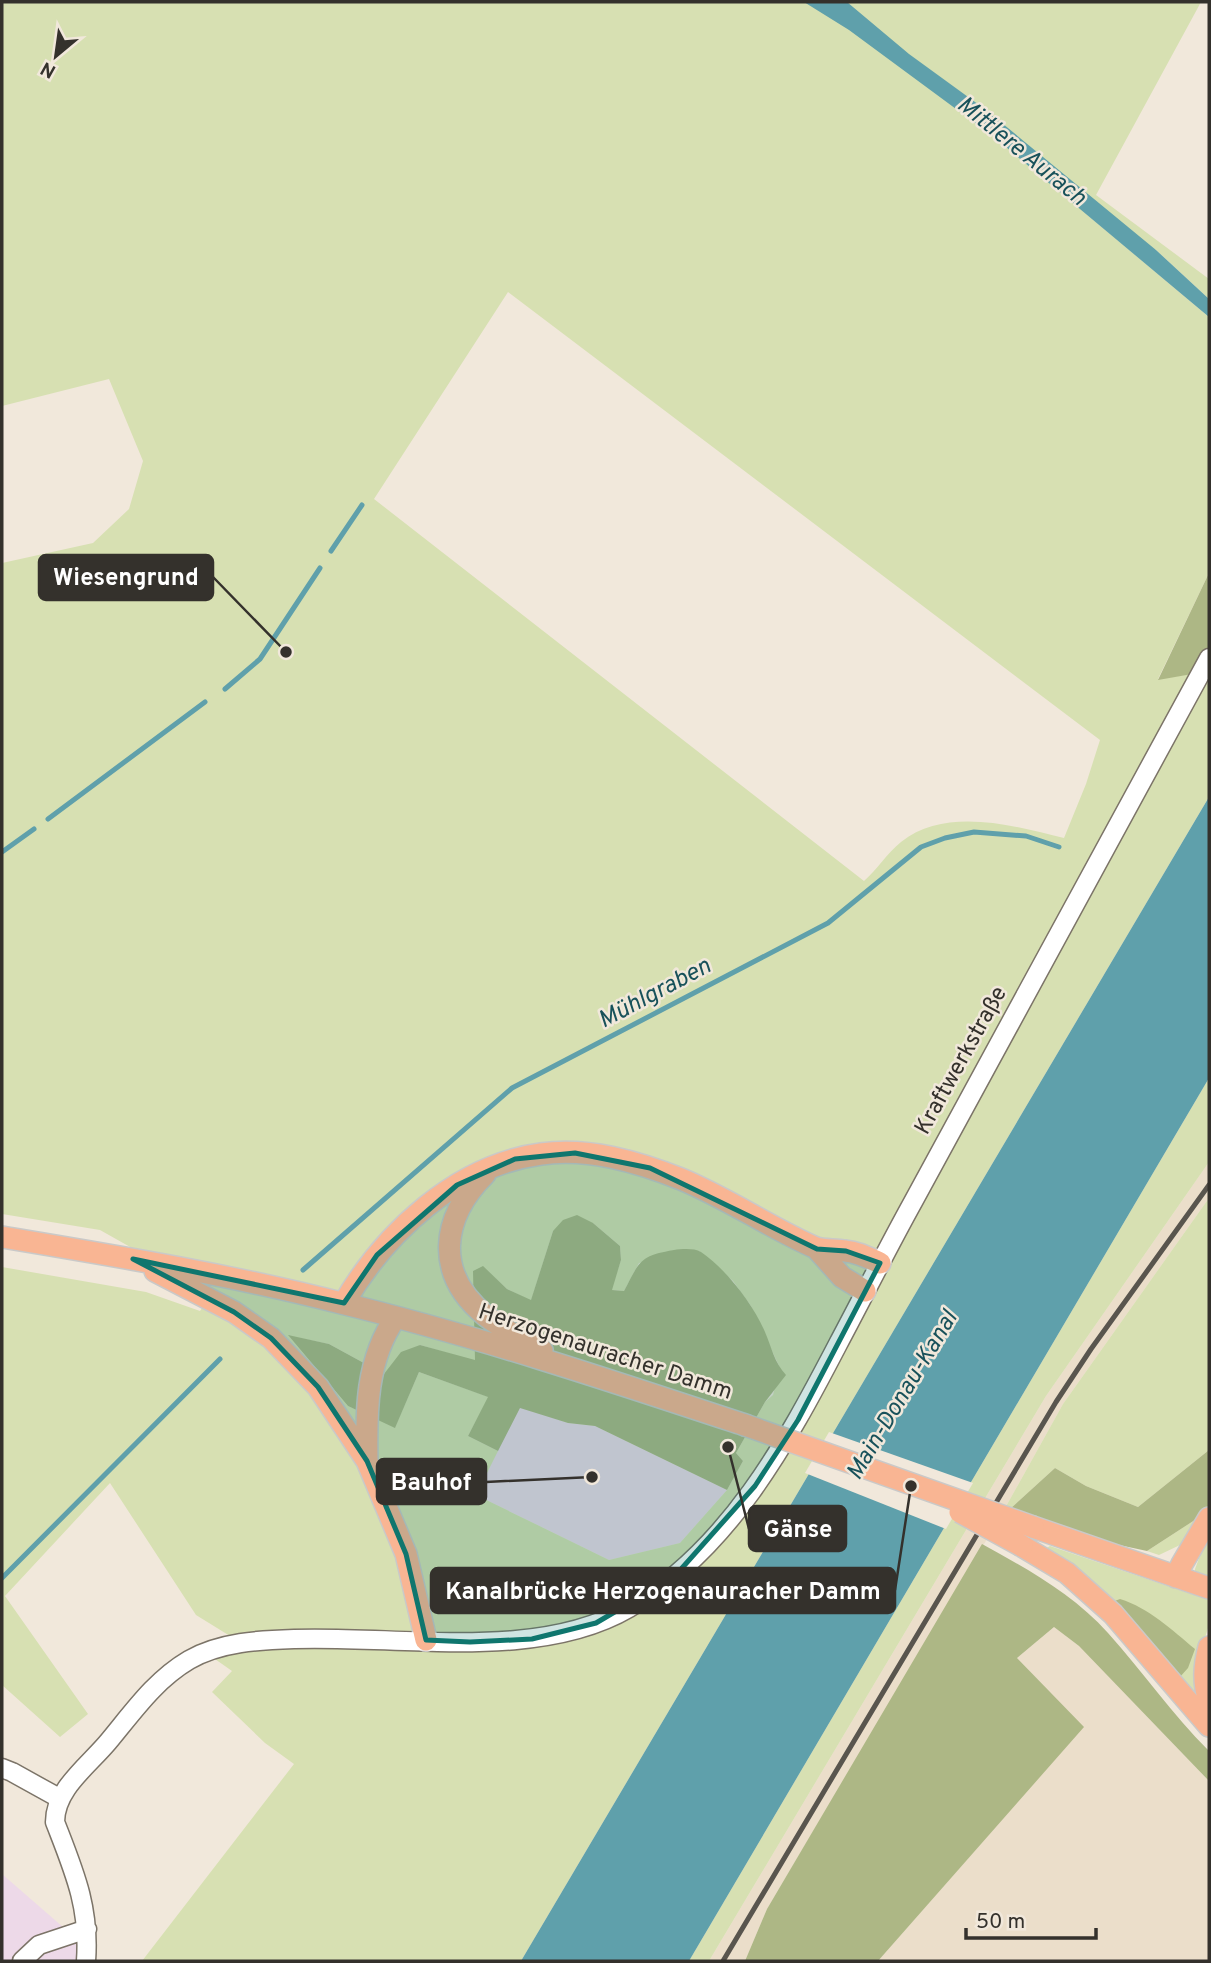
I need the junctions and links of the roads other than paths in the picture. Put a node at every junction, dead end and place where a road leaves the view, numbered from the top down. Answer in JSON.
{"nodes":[{"id":1,"x":1209,"y":658,"type":"edge"},
{"id":2,"x":492,"y":1168,"type":"junction"},
{"id":3,"x":2,"y":1237,"type":"edge"},
{"id":4,"x":817,"y":1249,"type":"junction"},
{"id":5,"x":133,"y":1259,"type":"junction"},
{"id":6,"x":880,"y":1263,"type":"junction"},
{"id":7,"x":865,"y":1292,"type":"junction"},
{"id":8,"x":344,"y":1303,"type":"junction"},
{"id":9,"x":396,"y":1317,"type":"junction"},
{"id":10,"x":588,"y":1373,"type":"junction"},
{"id":11,"x":368,"y":1461,"type":"junction"},
{"id":12,"x":903,"y":1481,"type":"junction"},
{"id":13,"x":1209,"y":1518,"type":"edge"},
{"id":14,"x":1177,"y":1577,"type":"junction"},
{"id":15,"x":1209,"y":1588,"type":"edge"},
{"id":16,"x":426,"y":1640,"type":"junction"},
{"id":17,"x":1209,"y":1647,"type":"edge"},
{"id":18,"x":1209,"y":1701,"type":"edge"},
{"id":19,"x":1209,"y":1726,"type":"edge"},
{"id":20,"x":2,"y":1768,"type":"edge"},
{"id":21,"x":60,"y":1798,"type":"junction"},
{"id":22,"x":87,"y":1929,"type":"junction"},
{"id":23,"x":22,"y":1961,"type":"edge"},
{"id":24,"x":86,"y":1961,"type":"edge"}],
"edges":[{"from":1,"to":6,"type":"street","name":"Kraftwerkstraße"},
{"from":2,"to":4,"type":"main road"},
{"from":2,"to":8,"type":"main road"},
{"from":2,"to":10,"type":"main road"},
{"from":3,"to":5,"type":"main road","name":"Herzogenauracher Damm"},
{"from":4,"to":6,"type":"main road"},
{"from":4,"to":7,"type":"main road"},
{"from":5,"to":8,"type":"main road","name":"Herzogenauracher Damm"},
{"from":5,"to":11,"type":"main road"},
{"from":6,"to":7,"type":"street","name":"Kraftwerkstraße"},
{"from":7,"to":16,"type":"street","name":"Kraftwerkstraße"},
{"from":8,"to":9,"type":"main road","name":"Herzogenauracher Damm"},
{"from":9,"to":10,"type":"main road","name":"Herzogenauracher Damm"},
{"from":9,"to":11,"type":"main road"},
{"from":10,"to":12,"type":"main road","name":"Herzogenauracher Damm","bridge":true},
{"from":11,"to":16,"type":"main road"},
{"from":12,"to":14,"type":"main road","name":"Herzogenauracher Damm","bridge":true},
{"from":12,"to":19,"type":"main road","bridge":true},
{"from":13,"to":14,"type":"main road"},
{"from":14,"to":15,"type":"main road","name":"Herzogenauracher Damm"},
{"from":16,"to":21,"type":"street","name":"Kraftwerkstraße"},
{"from":17,"to":18,"type":"main road"},
{"from":20,"to":21,"type":"street"},
{"from":21,"to":22,"type":"street"},
{"from":22,"to":23,"type":"street"},
{"from":22,"to":24,"type":"street"}]}
